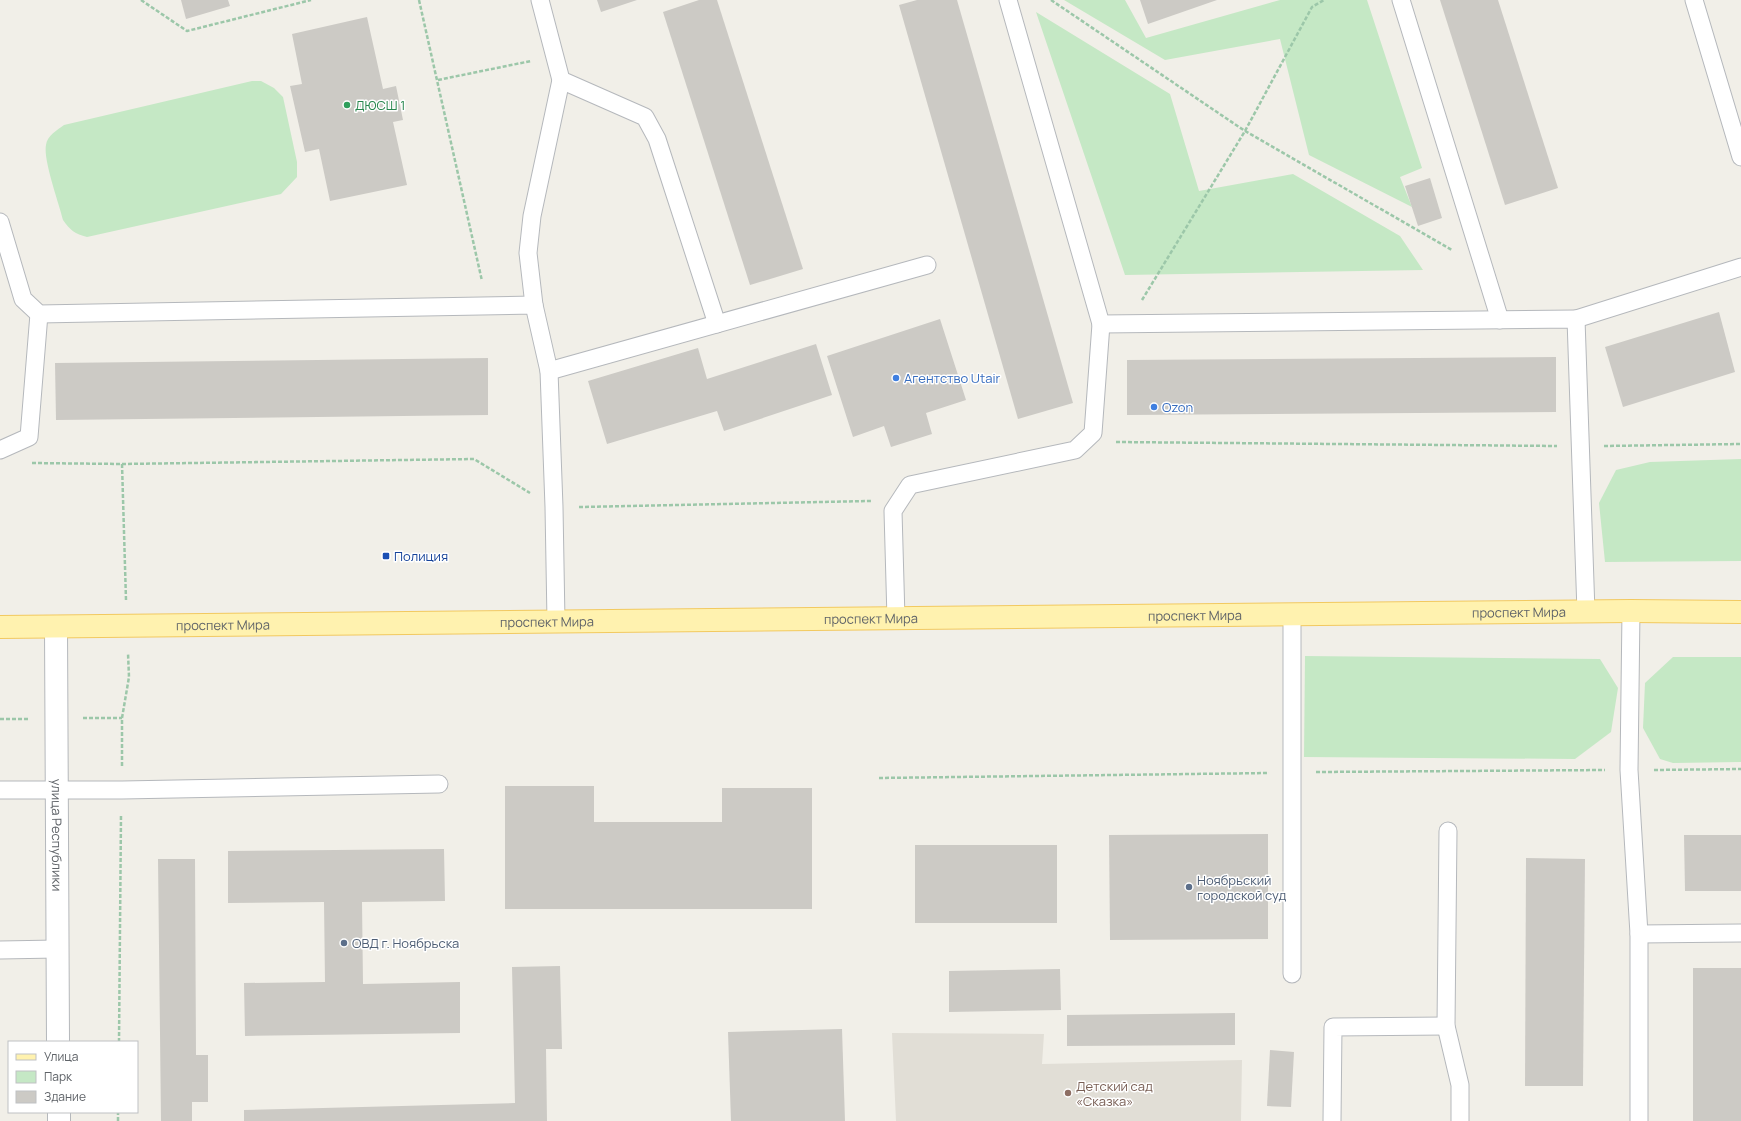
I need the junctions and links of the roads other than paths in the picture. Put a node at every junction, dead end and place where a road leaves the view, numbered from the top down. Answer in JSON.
{"nodes":[{"id":1,"x":540,"y":0,"type":"edge"},
{"id":2,"x":1008,"y":0,"type":"edge"},
{"id":3,"x":1401,"y":0,"type":"edge"},
{"id":4,"x":1694,"y":0,"type":"edge"},
{"id":5,"x":560,"y":80,"type":"junction"},
{"id":6,"x":1741,"y":157,"type":"edge"},
{"id":7,"x":0,"y":222,"type":"edge"},
{"id":8,"x":927,"y":265,"type":"dead end"},
{"id":9,"x":1741,"y":267,"type":"edge"},
{"id":10,"x":534,"y":305,"type":"junction"},
{"id":11,"x":39,"y":314,"type":"junction"},
{"id":12,"x":1576,"y":319,"type":"junction"},
{"id":13,"x":1500,"y":320,"type":"junction"},
{"id":14,"x":718,"y":324,"type":"junction"},
{"id":15,"x":1101,"y":324,"type":"junction"},
{"id":16,"x":548,"y":371,"type":"junction"},
{"id":17,"x":0,"y":450,"type":"edge"},
{"id":18,"x":1631,"y":611,"type":"junction"},
{"id":19,"x":1586,"y":612,"type":"junction"},
{"id":20,"x":1741,"y":612,"type":"edge"},
{"id":21,"x":1292,"y":615,"type":"junction"},
{"id":22,"x":896,"y":619,"type":"junction"},
{"id":23,"x":556,"y":621,"type":"junction"},
{"id":24,"x":0,"y":628,"type":"edge"},
{"id":25,"x":56,"y":628,"type":"junction"},
{"id":26,"x":439,"y":784,"type":"dead end"},
{"id":27,"x":0,"y":790,"type":"edge"},
{"id":28,"x":56,"y":790,"type":"junction"},
{"id":29,"x":1448,"y":831,"type":"dead end"},
{"id":30,"x":1741,"y":933,"type":"edge"},
{"id":31,"x":1639,"y":934,"type":"junction"},
{"id":32,"x":57,"y":949,"type":"junction"},
{"id":33,"x":0,"y":950,"type":"edge"},
{"id":34,"x":1292,"y":974,"type":"dead end"},
{"id":35,"x":1446,"y":1026,"type":"junction"},
{"id":36,"x":58,"y":1041,"type":"edge"},
{"id":37,"x":1332,"y":1121,"type":"edge"},
{"id":38,"x":1460,"y":1121,"type":"edge"},
{"id":39,"x":1639,"y":1121,"type":"edge"}],
"edges":[{"from":1,"to":5,"type":"lane"},
{"from":2,"to":15,"type":"lane"},
{"from":3,"to":13,"type":"lane"},
{"from":4,"to":6,"type":"lane"},
{"from":5,"to":10,"type":"lane"},
{"from":5,"to":14,"type":"lane"},
{"from":7,"to":11,"type":"lane"},
{"from":8,"to":14,"type":"lane"},
{"from":9,"to":12,"type":"lane"},
{"from":10,"to":11,"type":"lane"},
{"from":10,"to":16,"type":"lane"},
{"from":11,"to":17,"type":"lane"},
{"from":12,"to":13,"type":"lane"},
{"from":12,"to":19,"type":"lane"},
{"from":13,"to":15,"type":"lane"},
{"from":14,"to":16,"type":"lane"},
{"from":15,"to":22,"type":"lane"},
{"from":16,"to":23,"type":"lane"},
{"from":18,"to":19,"type":"main road","name":"проспект Мира"},
{"from":18,"to":20,"type":"main road","name":"проспект Мира"},
{"from":18,"to":31,"type":"lane"},
{"from":19,"to":21,"type":"main road","name":"проспект Мира"},
{"from":21,"to":22,"type":"main road","name":"проспект Мира"},
{"from":21,"to":34,"type":"lane"},
{"from":22,"to":23,"type":"main road","name":"проспект Мира"},
{"from":23,"to":25,"type":"main road","name":"проспект Мира"},
{"from":24,"to":25,"type":"main road","name":"проспект Мира"},
{"from":25,"to":28,"type":"street","name":"улица Республики"},
{"from":26,"to":28,"type":"lane"},
{"from":27,"to":28,"type":"lane"},
{"from":28,"to":32,"type":"street","name":"улица Республики"},
{"from":29,"to":35,"type":"lane"},
{"from":30,"to":31,"type":"lane"},
{"from":31,"to":39,"type":"lane"},
{"from":32,"to":33,"type":"lane"},
{"from":32,"to":36,"type":"street","name":"улица Республики"},
{"from":35,"to":37,"type":"lane"},
{"from":35,"to":38,"type":"lane"}]}
